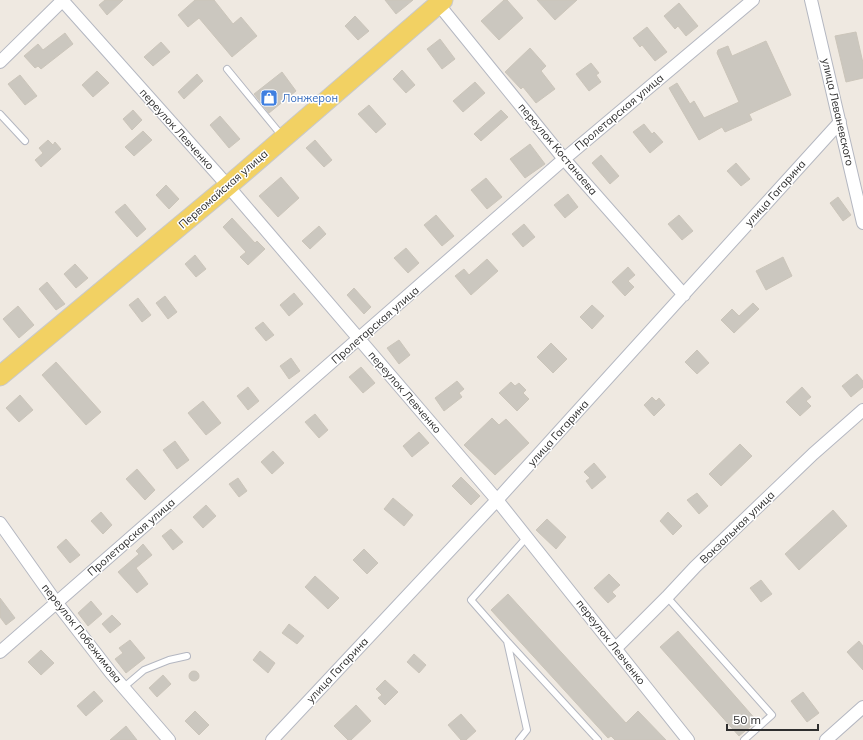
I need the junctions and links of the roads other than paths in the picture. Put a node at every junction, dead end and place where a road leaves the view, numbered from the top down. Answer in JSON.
{"nodes":[{"id":1,"x":62,"y":0,"type":"edge"},
{"id":2,"x":753,"y":0,"type":"edge"},
{"id":3,"x":811,"y":0,"type":"edge"},
{"id":4,"x":439,"y":1,"type":"edge"},
{"id":5,"x":0,"y":62,"type":"edge"},
{"id":6,"x":227,"y":69,"type":"dead end"},
{"id":7,"x":0,"y":114,"type":"edge"},
{"id":8,"x":840,"y":122,"type":"junction"},
{"id":9,"x":283,"y":137,"type":"junction"},
{"id":10,"x":25,"y":141,"type":"dead end"},
{"id":11,"x":564,"y":158,"type":"junction"},
{"id":12,"x":228,"y":186,"type":"junction"},
{"id":13,"x":863,"y":223,"type":"edge"},
{"id":14,"x":684,"y":295,"type":"junction"},
{"id":15,"x":360,"y":339,"type":"junction"},
{"id":16,"x":0,"y":376,"type":"edge"},
{"id":17,"x":863,"y":410,"type":"edge"},
{"id":18,"x":497,"y":500,"type":"junction"},
{"id":19,"x":0,"y":523,"type":"edge"},
{"id":20,"x":527,"y":537,"type":"junction"},
{"id":21,"x":667,"y":597,"type":"junction"},
{"id":22,"x":56,"y":602,"type":"junction"},
{"id":23,"x":507,"y":641,"type":"junction"},
{"id":24,"x":616,"y":648,"type":"junction"},
{"id":25,"x":0,"y":652,"type":"edge"},
{"id":26,"x":188,"y":656,"type":"dead end"},
{"id":27,"x":124,"y":687,"type":"junction"},
{"id":28,"x":863,"y":707,"type":"edge"},
{"id":29,"x":169,"y":740,"type":"edge"},
{"id":30,"x":272,"y":740,"type":"edge"},
{"id":31,"x":519,"y":740,"type":"edge"},
{"id":32,"x":598,"y":740,"type":"edge"},
{"id":33,"x":688,"y":740,"type":"edge"},
{"id":34,"x":744,"y":740,"type":"edge"},
{"id":35,"x":826,"y":740,"type":"edge"}],
"edges":[{"from":1,"to":5,"type":"street"},
{"from":1,"to":12,"type":"street","name":"переулок Левченко"},
{"from":2,"to":11,"type":"street","name":"Пролетарская улица"},
{"from":3,"to":8,"type":"street","name":"улица Леваневского"},
{"from":4,"to":9,"type":"main road","name":"Первомайская улица"},
{"from":4,"to":11,"type":"street","name":"переулок Костанаева"},
{"from":6,"to":9,"type":"lane"},
{"from":7,"to":10,"type":"lane"},
{"from":8,"to":13,"type":"street","name":"улица Леваневского"},
{"from":8,"to":14,"type":"street","name":"улица Гагарина"},
{"from":9,"to":12,"type":"main road","name":"Первомайская улица"},
{"from":11,"to":14,"type":"street","name":"переулок Костанаева"},
{"from":11,"to":15,"type":"street","name":"Пролетарская улица"},
{"from":12,"to":15,"type":"street","name":"переулок Левченко"},
{"from":12,"to":16,"type":"main road","name":"Первомайская улица"},
{"from":14,"to":18,"type":"street","name":"улица Гагарина"},
{"from":15,"to":18,"type":"street","name":"переулок Левченко"},
{"from":15,"to":22,"type":"street","name":"Пролетарская улица"},
{"from":17,"to":21,"type":"street","name":"Вокзальная улица"},
{"from":18,"to":20,"type":"street","name":"переулок Левченко"},
{"from":18,"to":30,"type":"street","name":"улица Гагарина"},
{"from":19,"to":22,"type":"street","name":"переулок Побежимова"},
{"from":20,"to":23,"type":"lane"},
{"from":20,"to":24,"type":"street","name":"переулок Левченко"},
{"from":21,"to":24,"type":"street","name":"Вокзальная улица"},
{"from":21,"to":34,"type":"lane"},
{"from":22,"to":25,"type":"street","name":"Пролетарская улица"},
{"from":22,"to":27,"type":"street","name":"переулок Побежимова"},
{"from":23,"to":31,"type":"lane"},
{"from":23,"to":32,"type":"lane"},
{"from":24,"to":33,"type":"street","name":"переулок Левченко"},
{"from":26,"to":27,"type":"lane"},
{"from":27,"to":29,"type":"street","name":"переулок Побежимова"},
{"from":28,"to":35,"type":"street"}]}
